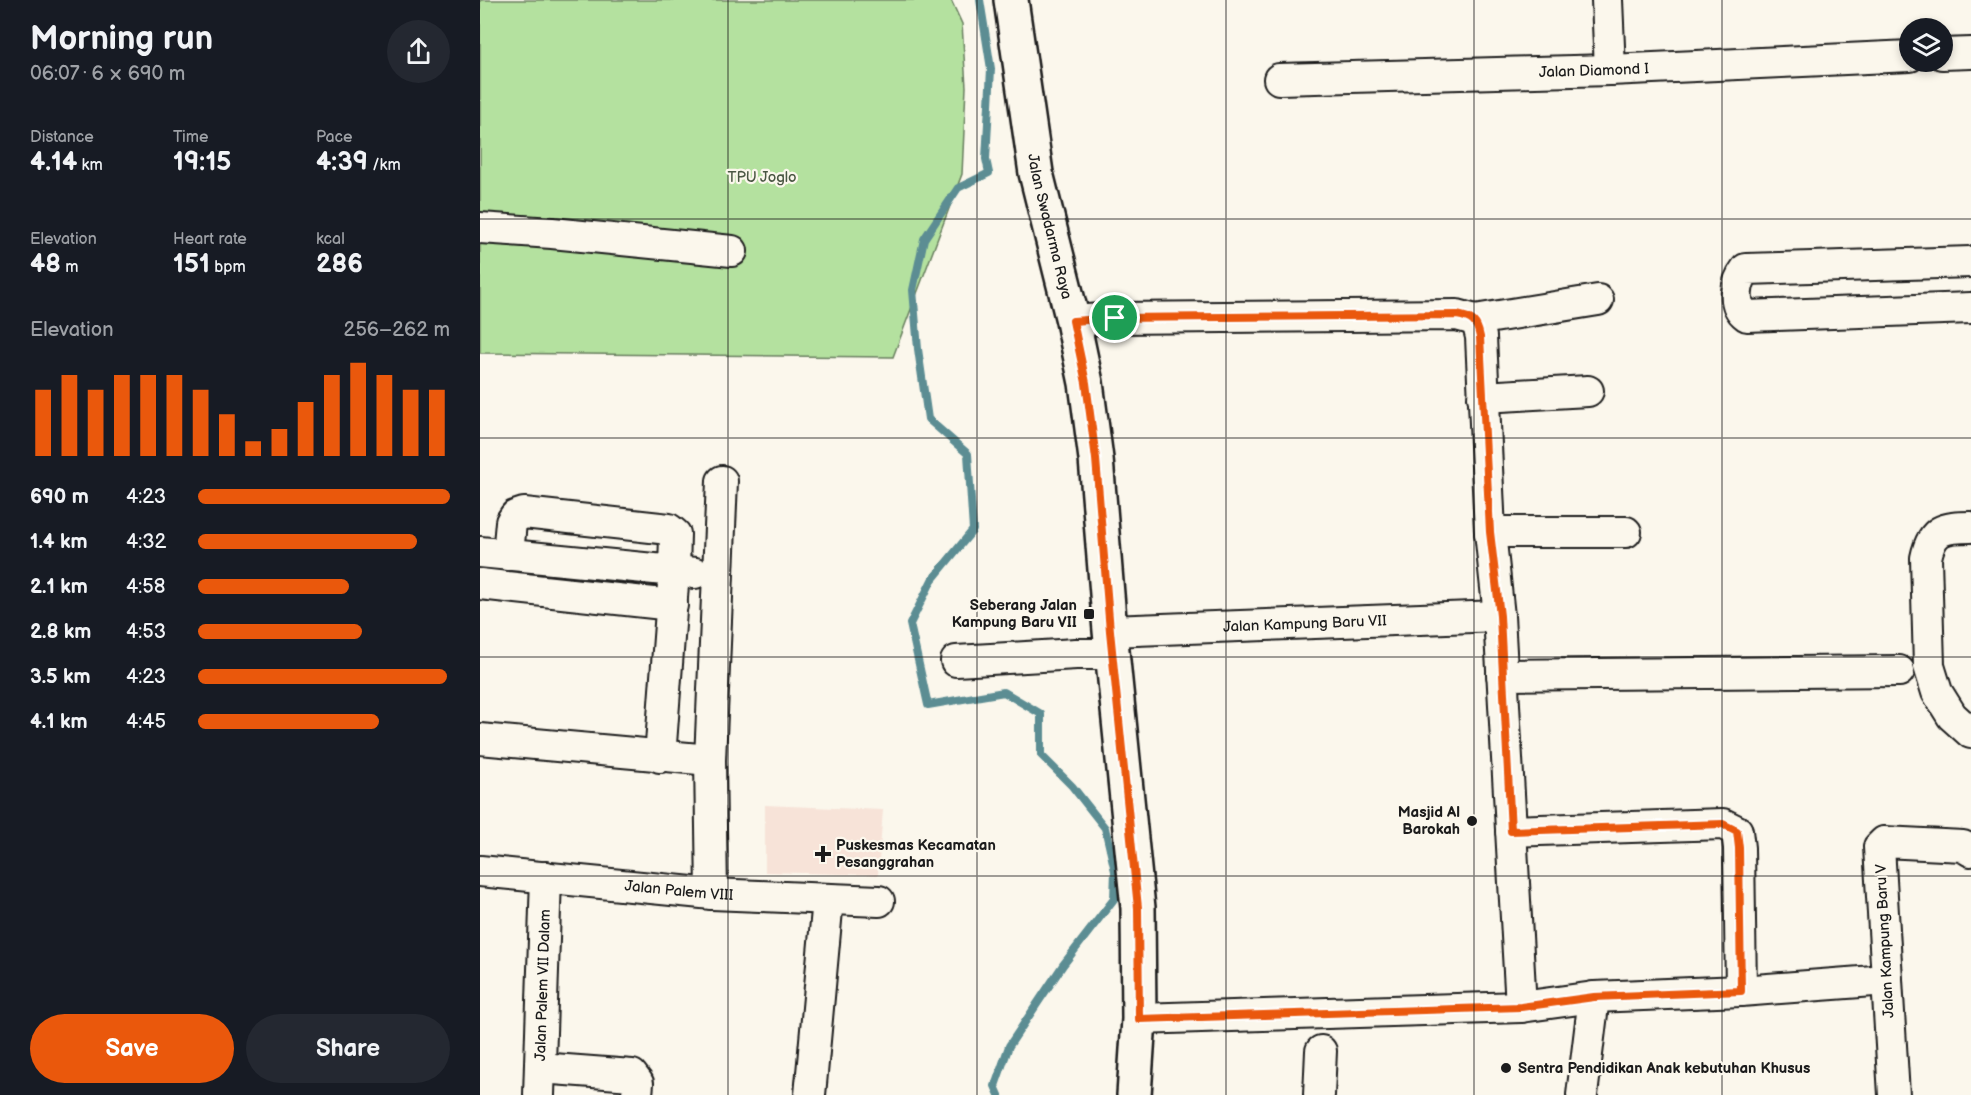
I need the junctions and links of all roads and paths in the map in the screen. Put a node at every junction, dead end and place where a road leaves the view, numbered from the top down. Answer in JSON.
{"nodes":[{"id":1,"x":1011,"y":0,"type":"edge"},
{"id":2,"x":1607,"y":0,"type":"edge"},
{"id":3,"x":1971,"y":53,"type":"edge"},
{"id":4,"x":1953,"y":54,"type":"edge"},
{"id":5,"x":1899,"y":57,"type":"edge"},
{"id":6,"x":1610,"y":70,"type":"junction"},
{"id":7,"x":1279,"y":79,"type":"dead end"},
{"id":8,"x":480,"y":228,"type":"edge"},
{"id":9,"x":732,"y":251,"type":"dead end"},
{"id":10,"x":1971,"y":262,"type":"edge"},
{"id":11,"x":1598,"y":300,"type":"dead end"},
{"id":12,"x":1971,"y":308,"type":"edge"},
{"id":13,"x":1475,"y":320,"type":"junction"},
{"id":14,"x":1073,"y":321,"type":"junction"},
{"id":15,"x":1588,"y":391,"type":"dead end"},
{"id":16,"x":1483,"y":397,"type":"junction"},
{"id":17,"x":722,"y":481,"type":"dead end"},
{"id":18,"x":1971,"y":527,"type":"edge"},
{"id":19,"x":1490,"y":532,"type":"junction"},
{"id":20,"x":1626,"y":532,"type":"dead end"},
{"id":21,"x":494,"y":554,"type":"edge"},
{"id":22,"x":674,"y":571,"type":"junction"},
{"id":23,"x":718,"y":574,"type":"junction"},
{"id":24,"x":480,"y":584,"type":"edge"},
{"id":25,"x":672,"y":605,"type":"junction"},
{"id":26,"x":1500,"y":616,"type":"junction"},
{"id":27,"x":1112,"y":643,"type":"junction"},
{"id":28,"x":956,"y":661,"type":"dead end"},
{"id":29,"x":1899,"y":671,"type":"dead end"},
{"id":30,"x":1502,"y":675,"type":"junction"},
{"id":31,"x":1971,"y":733,"type":"edge"},
{"id":32,"x":480,"y":739,"type":"edge"},
{"id":33,"x":660,"y":757,"type":"junction"},
{"id":34,"x":710,"y":760,"type":"junction"},
{"id":35,"x":1511,"y":831,"type":"junction"},
{"id":36,"x":1971,"y":851,"type":"edge"},
{"id":37,"x":480,"y":871,"type":"edge"},
{"id":38,"x":546,"y":877,"type":"junction"},
{"id":39,"x":712,"y":894,"type":"junction"},
{"id":40,"x":828,"y":899,"type":"junction"},
{"id":41,"x":879,"y":901,"type":"dead end"},
{"id":42,"x":1887,"y":980,"type":"junction"},
{"id":43,"x":1741,"y":991,"type":"junction"},
{"id":44,"x":1594,"y":997,"type":"junction"},
{"id":45,"x":1521,"y":1007,"type":"junction"},
{"id":46,"x":1139,"y":1019,"type":"junction"},
{"id":47,"x":1321,"y":1052,"type":"dead end"},
{"id":48,"x":540,"y":1081,"type":"edge"},
{"id":49,"x":579,"y":1084,"type":"edge"},
{"id":50,"x":637,"y":1095,"type":"edge"},
{"id":51,"x":810,"y":1095,"type":"edge"},
{"id":52,"x":1134,"y":1095,"type":"edge"},
{"id":53,"x":1318,"y":1095,"type":"edge"},
{"id":54,"x":1582,"y":1095,"type":"edge"},
{"id":55,"x":1894,"y":1095,"type":"edge"}],
"edges":[{"from":1,"to":14,"type":"main road","name":"Jalan Swadarma Raya"},
{"from":2,"to":6,"type":"street"},
{"from":3,"to":4,"type":"street"},
{"from":5,"to":6,"type":"street","name":"Jalan Diamond I"},
{"from":6,"to":7,"type":"street","name":"Jalan Diamond I"},
{"from":8,"to":9,"type":"street"},
{"from":10,"to":12,"type":"street"},
{"from":11,"to":13,"type":"street"},
{"from":13,"to":14,"type":"street"},
{"from":13,"to":16,"type":"street"},
{"from":14,"to":27,"type":"main road","name":"Jalan Swadarma Raya"},
{"from":15,"to":16,"type":"street"},
{"from":16,"to":19,"type":"street"},
{"from":17,"to":23,"type":"street"},
{"from":18,"to":31,"type":"street"},
{"from":19,"to":20,"type":"street"},
{"from":19,"to":26,"type":"street"},
{"from":21,"to":22,"type":"street"},
{"from":21,"to":22,"type":"street"},
{"from":22,"to":23,"type":"street"},
{"from":22,"to":25,"type":"street"},
{"from":23,"to":34,"type":"street"},
{"from":24,"to":25,"type":"street"},
{"from":25,"to":33,"type":"street"},
{"from":26,"to":27,"type":"street","name":"Jalan Kampung Baru VII"},
{"from":26,"to":30,"type":"street"},
{"from":27,"to":28,"type":"street","name":"Jalan Kampung Baru VII"},
{"from":27,"to":46,"type":"main road","name":"Jalan Swadarma Raya"},
{"from":29,"to":30,"type":"street"},
{"from":30,"to":35,"type":"street"},
{"from":32,"to":33,"type":"street"},
{"from":33,"to":34,"type":"street"},
{"from":34,"to":39,"type":"street"},
{"from":35,"to":43,"type":"street"},
{"from":35,"to":45,"type":"street"},
{"from":36,"to":42,"type":"street","name":"Jalan Kampung Baru V"},
{"from":37,"to":38,"type":"street","name":"Jalan Palem VIII"},
{"from":38,"to":39,"type":"street","name":"Jalan Palem VIII"},
{"from":38,"to":48,"type":"street","name":"Jalan Palem VII Dalam"},
{"from":39,"to":40,"type":"street","name":"Jalan Palem VIII"},
{"from":40,"to":41,"type":"street","name":"Jalan Palem VIII"},
{"from":40,"to":51,"type":"street"},
{"from":42,"to":43,"type":"street"},
{"from":42,"to":55,"type":"street","name":"Jalan Kampung Baru V"},
{"from":43,"to":44,"type":"street"},
{"from":44,"to":45,"type":"street"},
{"from":44,"to":54,"type":"street"},
{"from":45,"to":46,"type":"street"},
{"from":46,"to":52,"type":"main road","name":"Jalan Swadarma Raya"},
{"from":47,"to":53,"type":"street"},
{"from":48,"to":49,"type":"street"},
{"from":49,"to":50,"type":"street"}]}
